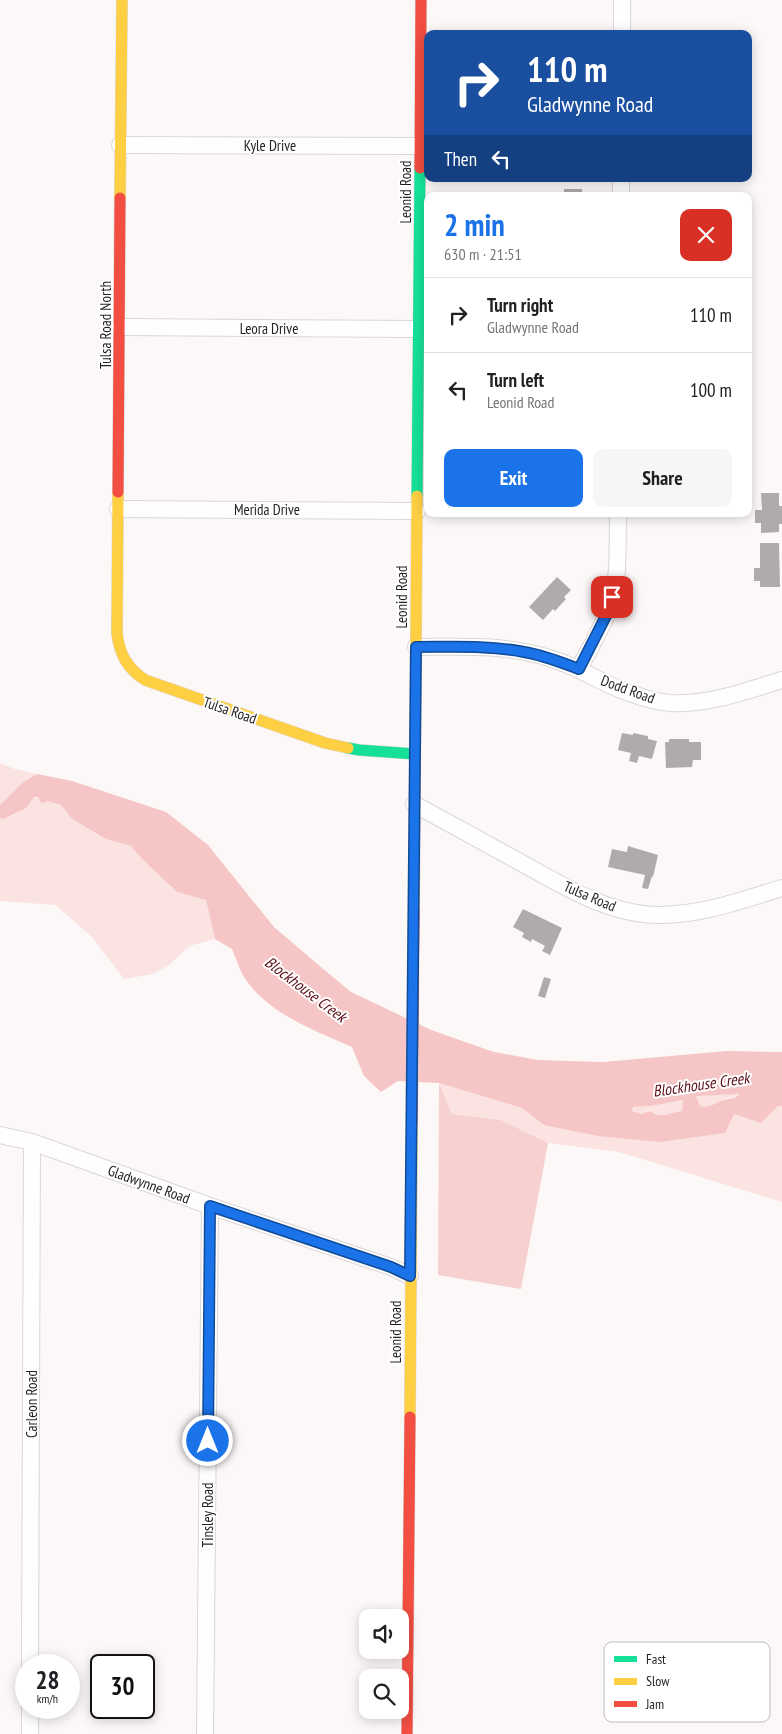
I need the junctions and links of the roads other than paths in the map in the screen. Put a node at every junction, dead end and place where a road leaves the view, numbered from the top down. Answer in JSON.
{"nodes":[{"id":1,"x":122,"y":0,"type":"edge"},
{"id":2,"x":422,"y":0,"type":"edge"},
{"id":3,"x":622,"y":0,"type":"edge"},
{"id":4,"x":622,"y":30,"type":"edge"},
{"id":5,"x":120,"y":145,"type":"junction"},
{"id":6,"x":420,"y":146,"type":"junction"},
{"id":7,"x":120,"y":327,"type":"junction"},
{"id":8,"x":418,"y":329,"type":"junction"},
{"id":9,"x":118,"y":509,"type":"junction"},
{"id":10,"x":417,"y":510,"type":"junction"},
{"id":11,"x":618,"y":517,"type":"edge"},
{"id":12,"x":416,"y":647,"type":"junction"},
{"id":13,"x":119,"y":650,"type":"joint"},
{"id":14,"x":579,"y":669,"type":"junction"},
{"id":15,"x":782,"y":680,"type":"edge"},
{"id":16,"x":415,"y":754,"type":"junction"},
{"id":17,"x":414,"y":804,"type":"junction"},
{"id":18,"x":782,"y":888,"type":"edge"},
{"id":19,"x":0,"y":1135,"type":"edge"},
{"id":20,"x":32,"y":1142,"type":"junction"},
{"id":21,"x":210,"y":1206,"type":"junction"},
{"id":22,"x":410,"y":1276,"type":"junction"},
{"id":23,"x":30,"y":1654,"type":"edge"},
{"id":24,"x":30,"y":1719,"type":"edge"},
{"id":25,"x":30,"y":1734,"type":"edge"},
{"id":26,"x":205,"y":1734,"type":"edge"},
{"id":27,"x":407,"y":1734,"type":"edge"}],
"edges":[{"from":1,"to":5,"type":"street","name":"Tulsa Road North"},
{"from":2,"to":6,"type":"street","name":"Leonid Road"},
{"from":3,"to":4,"type":"street"},
{"from":5,"to":6,"type":"street","name":"Kyle Drive"},
{"from":5,"to":7,"type":"street","name":"Tulsa Road North"},
{"from":6,"to":8,"type":"street","name":"Leonid Road"},
{"from":7,"to":8,"type":"street","name":"Leora Drive"},
{"from":7,"to":9,"type":"street","name":"Tulsa Road North"},
{"from":8,"to":10,"type":"street","name":"Leonid Road"},
{"from":9,"to":10,"type":"street","name":"Merida Drive"},
{"from":9,"to":13,"type":"street","name":"Tulsa Road North"},
{"from":10,"to":12,"type":"street","name":"Leonid Road"},
{"from":11,"to":14,"type":"street"},
{"from":12,"to":14,"type":"street","name":"Dodd Road"},
{"from":12,"to":16,"type":"street","name":"Leonid Road"},
{"from":13,"to":16,"type":"street","name":"Tulsa Road"},
{"from":14,"to":15,"type":"street","name":"Dodd Road"},
{"from":16,"to":17,"type":"street","name":"Leonid Road"},
{"from":17,"to":18,"type":"street","name":"Tulsa Road"},
{"from":17,"to":22,"type":"street","name":"Leonid Road"},
{"from":19,"to":20,"type":"street","name":"Gladwynne Road"},
{"from":20,"to":21,"type":"street","name":"Gladwynne Road"},
{"from":20,"to":23,"type":"street","name":"Carleon Road"},
{"from":21,"to":22,"type":"street","name":"Gladwynne Road"},
{"from":21,"to":26,"type":"street","name":"Tinsley Road"},
{"from":22,"to":27,"type":"street","name":"Leonid Road"},
{"from":24,"to":25,"type":"street"}]}
